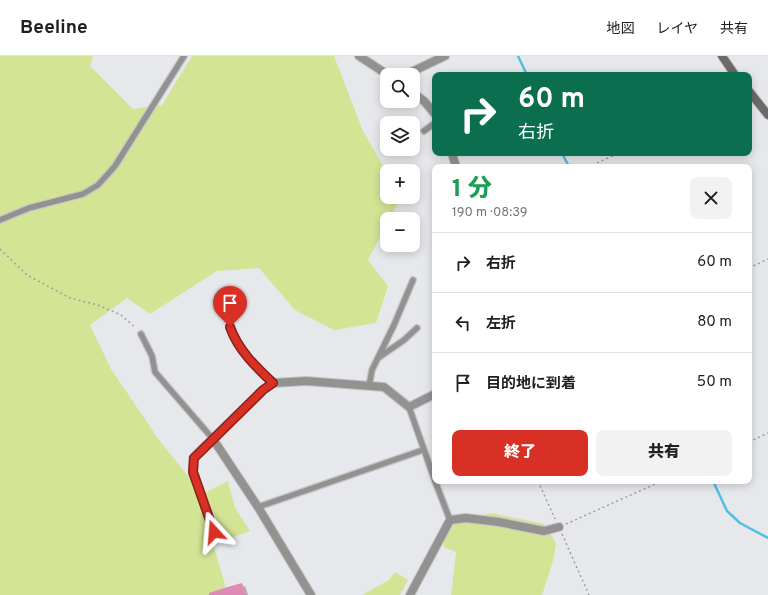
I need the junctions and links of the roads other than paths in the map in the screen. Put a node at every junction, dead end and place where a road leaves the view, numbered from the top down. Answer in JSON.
{"nodes":[{"id":1,"x":184,"y":56,"type":"edge"},
{"id":2,"x":359,"y":56,"type":"edge"},
{"id":3,"x":445,"y":56,"type":"edge"},
{"id":4,"x":722,"y":56,"type":"edge"},
{"id":5,"x":420,"y":68,"type":"edge"},
{"id":6,"x":380,"y":70,"type":"edge"},
{"id":7,"x":732,"y":72,"type":"edge"},
{"id":8,"x":752,"y":96,"type":"edge"},
{"id":9,"x":420,"y":98,"type":"edge"},
{"id":10,"x":432,"y":111,"type":"edge"},
{"id":11,"x":768,"y":115,"type":"edge"},
{"id":12,"x":432,"y":124,"type":"edge"},
{"id":13,"x":424,"y":131,"type":"dead end"},
{"id":14,"x":0,"y":220,"type":"edge"},
{"id":15,"x":413,"y":280,"type":"dead end"},
{"id":16,"x":230,"y":327,"type":"dead end"},
{"id":17,"x":417,"y":328,"type":"dead end"},
{"id":18,"x":142,"y":334,"type":"road end"},
{"id":19,"x":378,"y":358,"type":"junction"},
{"id":20,"x":273,"y":383,"type":"junction"},
{"id":21,"x":369,"y":386,"type":"junction"},
{"id":22,"x":432,"y":396,"type":"edge"},
{"id":23,"x":409,"y":407,"type":"junction"},
{"id":24,"x":213,"y":439,"type":"junction"},
{"id":25,"x":423,"y":450,"type":"junction"},
{"id":26,"x":432,"y":473,"type":"edge"},
{"id":27,"x":436,"y":484,"type":"edge"},
{"id":28,"x":258,"y":507,"type":"junction"},
{"id":29,"x":450,"y":520,"type":"junction"},
{"id":30,"x":559,"y":527,"type":"road end"},
{"id":31,"x":214,"y":532,"type":"dead end"},
{"id":32,"x":311,"y":595,"type":"edge"},
{"id":33,"x":410,"y":595,"type":"edge"}],
"edges":[{"from":1,"to":14,"type":"lane"},
{"from":2,"to":6,"type":"street"},
{"from":3,"to":5,"type":"street"},
{"from":4,"to":7,"type":"main road"},
{"from":8,"to":11,"type":"main road"},
{"from":9,"to":10,"type":"street"},
{"from":12,"to":13,"type":"lane"},
{"from":15,"to":19,"type":"lane"},
{"from":16,"to":20,"type":"lane"},
{"from":17,"to":19,"type":"lane"},
{"from":18,"to":24,"type":"lane"},
{"from":19,"to":21,"type":"lane"},
{"from":20,"to":21,"type":"street"},
{"from":20,"to":24,"type":"street"},
{"from":21,"to":23,"type":"street"},
{"from":22,"to":23,"type":"street"},
{"from":23,"to":25,"type":"lane"},
{"from":24,"to":28,"type":"street"},
{"from":24,"to":31,"type":"street"},
{"from":25,"to":26,"type":"lane"},
{"from":25,"to":28,"type":"lane"},
{"from":27,"to":29,"type":"lane"},
{"from":28,"to":32,"type":"street"},
{"from":29,"to":30,"type":"street"},
{"from":29,"to":33,"type":"street"}]}
